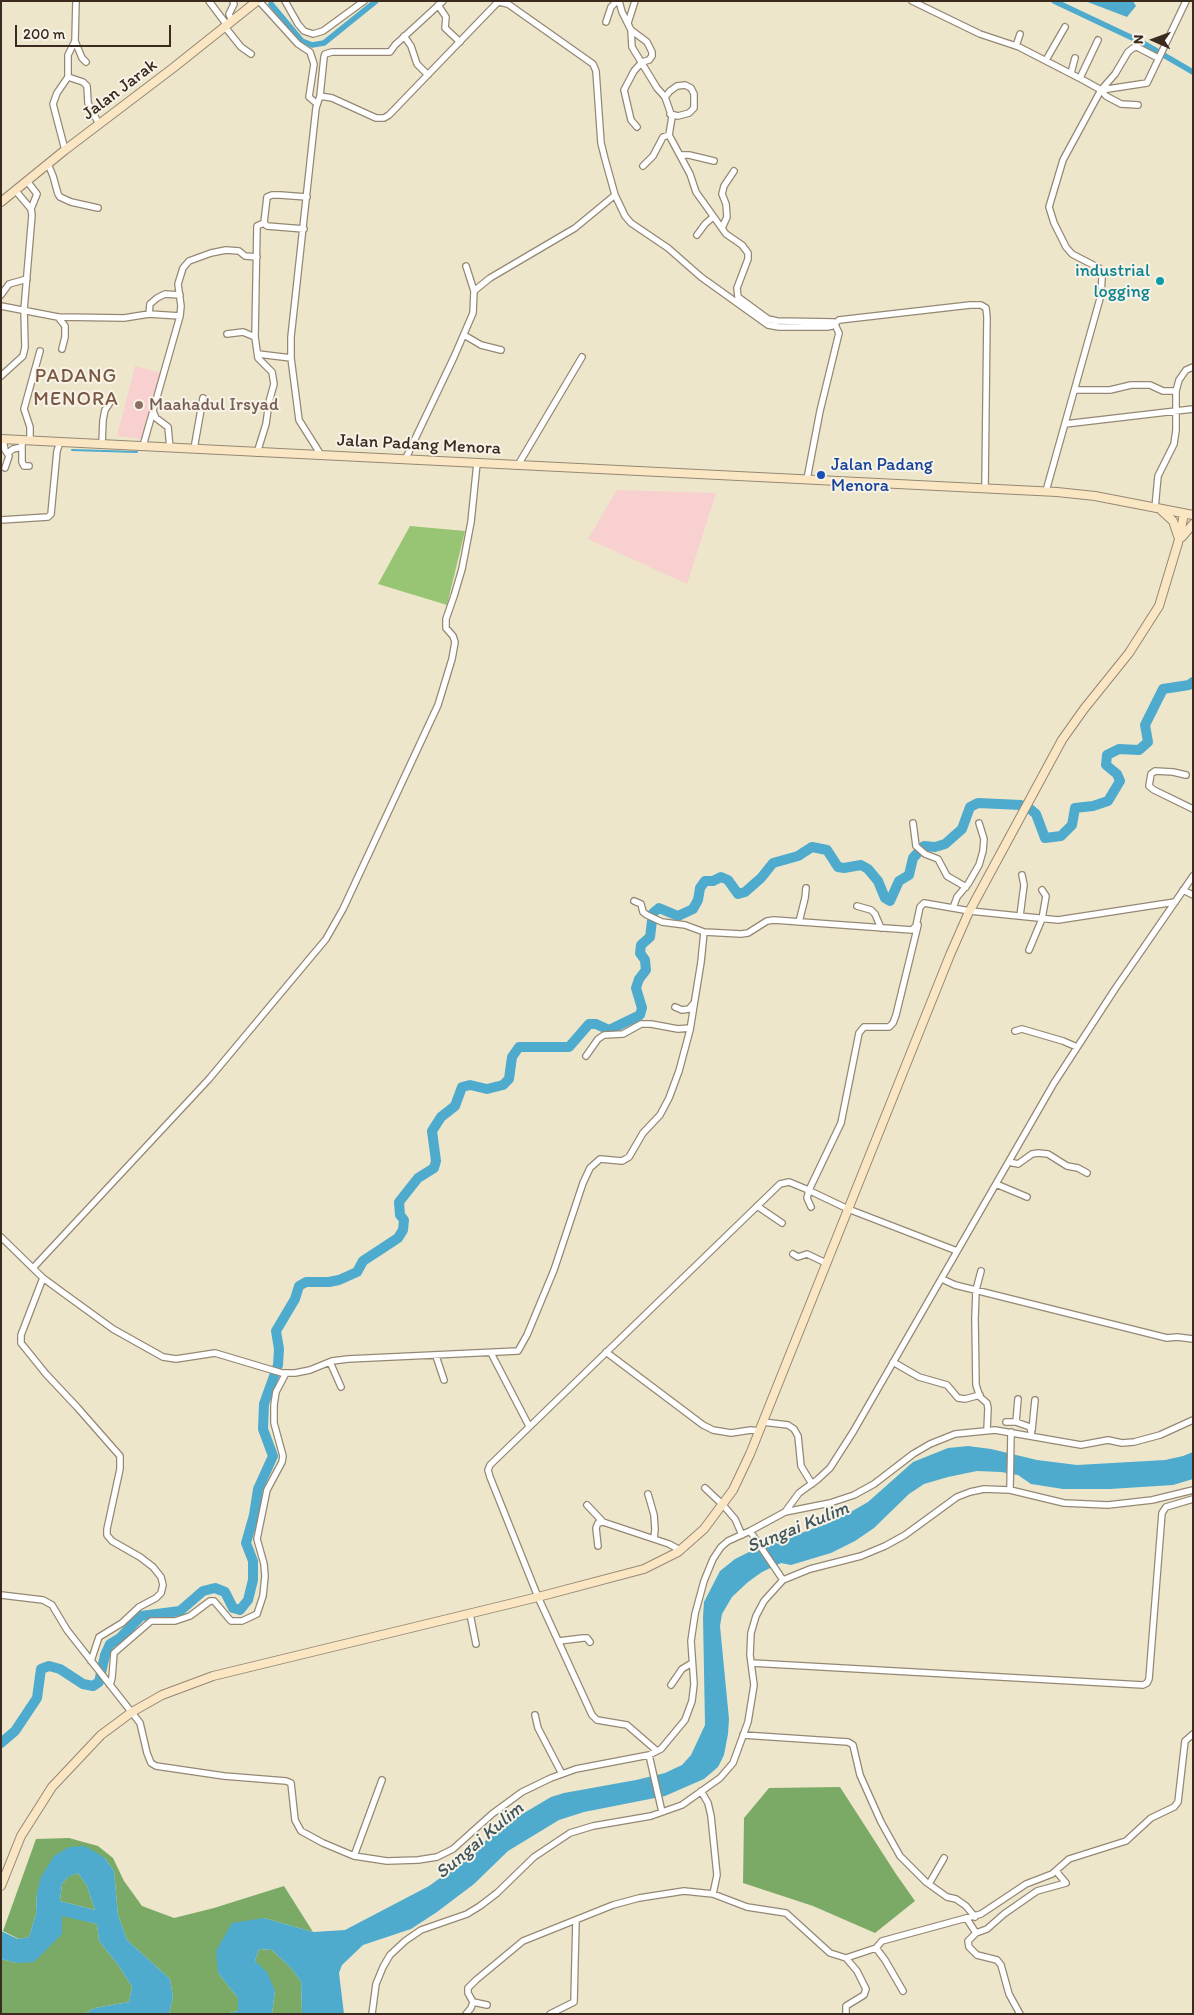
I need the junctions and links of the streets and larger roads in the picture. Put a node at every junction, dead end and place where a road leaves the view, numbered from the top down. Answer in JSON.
{"nodes":[{"id":1,"x":76,"y":1,"type":"edge"},
{"id":2,"x":209,"y":1,"type":"edge"},
{"id":3,"x":233,"y":1,"type":"edge"},
{"id":4,"x":258,"y":1,"type":"edge"},
{"id":5,"x":285,"y":1,"type":"edge"},
{"id":6,"x":364,"y":1,"type":"edge"},
{"id":7,"x":618,"y":1,"type":"edge"},
{"id":8,"x":635,"y":1,"type":"edge"},
{"id":9,"x":912,"y":1,"type":"edge"},
{"id":10,"x":1186,"y":1,"type":"edge"},
{"id":11,"x":508,"y":2,"type":"edge"},
{"id":12,"x":440,"y":3,"type":"edge"},
{"id":13,"x":606,"y":22,"type":"dead end"},
{"id":14,"x":628,"y":23,"type":"junction"},
{"id":15,"x":228,"y":24,"type":"junction"},
{"id":16,"x":1065,"y":27,"type":"dead end"},
{"id":17,"x":631,"y":30,"type":"junction"},
{"id":18,"x":1020,"y":34,"type":"dead end"},
{"id":19,"x":404,"y":36,"type":"junction"},
{"id":20,"x":1098,"y":40,"type":"dead end"},
{"id":21,"x":75,"y":41,"type":"junction"},
{"id":22,"x":460,"y":42,"type":"junction"},
{"id":23,"x":1016,"y":46,"type":"junction"},
{"id":24,"x":251,"y":54,"type":"dead end"},
{"id":25,"x":1075,"y":58,"type":"dead end"},
{"id":26,"x":1158,"y":58,"type":"junction"},
{"id":27,"x":1046,"y":60,"type":"junction"},
{"id":28,"x":86,"y":62,"type":"dead end"},
{"id":29,"x":642,"y":62,"type":"junction"},
{"id":30,"x":1071,"y":74,"type":"junction"},
{"id":31,"x":428,"y":75,"type":"junction"},
{"id":32,"x":68,"y":77,"type":"junction"},
{"id":33,"x":1080,"y":78,"type":"junction"},
{"id":34,"x":1101,"y":90,"type":"junction"},
{"id":35,"x":320,"y":96,"type":"junction"},
{"id":36,"x":665,"y":97,"type":"junction"},
{"id":37,"x":316,"y":103,"type":"junction"},
{"id":38,"x":1138,"y":105,"type":"dead end"},
{"id":39,"x":670,"y":114,"type":"junction"},
{"id":40,"x":99,"y":124,"type":"junction"},
{"id":41,"x":637,"y":127,"type":"dead end"},
{"id":42,"x":670,"y":135,"type":"junction"},
{"id":43,"x":66,"y":150,"type":"junction"},
{"id":44,"x":681,"y":155,"type":"junction"},
{"id":45,"x":714,"y":161,"type":"dead end"},
{"id":46,"x":48,"y":164,"type":"junction"},
{"id":47,"x":643,"y":166,"type":"dead end"},
{"id":48,"x":734,"y":172,"type":"dead end"},
{"id":49,"x":27,"y":181,"type":"junction"},
{"id":50,"x":15,"y":190,"type":"junction"},
{"id":51,"x":616,"y":195,"type":"junction"},
{"id":52,"x":307,"y":197,"type":"junction"},
{"id":53,"x":1,"y":202,"type":"edge"},
{"id":54,"x":98,"y":208,"type":"dead end"},
{"id":55,"x":31,"y":209,"type":"junction"},
{"id":56,"x":713,"y":217,"type":"junction"},
{"id":57,"x":264,"y":223,"type":"junction"},
{"id":58,"x":722,"y":228,"type":"junction"},
{"id":59,"x":304,"y":229,"type":"junction"},
{"id":60,"x":697,"y":235,"type":"dead end"},
{"id":61,"x":257,"y":257,"type":"junction"},
{"id":62,"x":466,"y":266,"type":"dead end"},
{"id":63,"x":27,"y":279,"type":"junction"},
{"id":64,"x":474,"y":291,"type":"junction"},
{"id":65,"x":1,"y":295,"type":"edge"},
{"id":66,"x":180,"y":295,"type":"junction"},
{"id":67,"x":1,"y":306,"type":"edge"},
{"id":68,"x":24,"y":310,"type":"junction"},
{"id":69,"x":149,"y":314,"type":"junction"},
{"id":70,"x":180,"y":316,"type":"junction"},
{"id":71,"x":58,"y":317,"type":"junction"},
{"id":72,"x":834,"y":324,"type":"junction"},
{"id":73,"x":227,"y":334,"type":"dead end"},
{"id":74,"x":464,"y":335,"type":"junction"},
{"id":75,"x":255,"y":337,"type":"junction"},
{"id":76,"x":62,"y":349,"type":"dead end"},
{"id":77,"x":501,"y":350,"type":"dead end"},
{"id":78,"x":40,"y":351,"type":"dead end"},
{"id":79,"x":258,"y":354,"type":"junction"},
{"id":80,"x":582,"y":357,"type":"dead end"},
{"id":81,"x":291,"y":358,"type":"junction"},
{"id":82,"x":1193,"y":366,"type":"edge"},
{"id":83,"x":1,"y":376,"type":"edge"},
{"id":84,"x":1074,"y":390,"type":"junction"},
{"id":85,"x":1176,"y":391,"type":"junction"},
{"id":86,"x":203,"y":398,"type":"dead end"},
{"id":87,"x":111,"y":401,"type":"dead end"},
{"id":88,"x":1193,"y":409,"type":"edge"},
{"id":89,"x":153,"y":411,"type":"junction"},
{"id":90,"x":1176,"y":411,"type":"junction"},
{"id":91,"x":1065,"y":424,"type":"junction"},
{"id":92,"x":2,"y":439,"type":"edge"},
{"id":93,"x":24,"y":442,"type":"junction"},
{"id":94,"x":60,"y":442,"type":"junction"},
{"id":95,"x":102,"y":444,"type":"junction"},
{"id":96,"x":143,"y":446,"type":"junction"},
{"id":97,"x":170,"y":448,"type":"junction"},
{"id":98,"x":194,"y":449,"type":"junction"},
{"id":99,"x":8,"y":453,"type":"junction"},
{"id":100,"x":257,"y":453,"type":"junction"},
{"id":101,"x":321,"y":455,"type":"junction"},
{"id":102,"x":405,"y":460,"type":"junction"},
{"id":103,"x":477,"y":463,"type":"junction"},
{"id":104,"x":518,"y":465,"type":"junction"},
{"id":105,"x":28,"y":466,"type":"dead end"},
{"id":106,"x":5,"y":468,"type":"dead end"},
{"id":107,"x":807,"y":479,"type":"junction"},
{"id":108,"x":985,"y":488,"type":"junction"},
{"id":109,"x":1046,"y":491,"type":"junction"},
{"id":110,"x":1155,"y":508,"type":"junction"},
{"id":111,"x":1184,"y":514,"type":"junction"},
{"id":112,"x":1193,"y":515,"type":"edge"},
{"id":113,"x":1,"y":520,"type":"edge"},
{"id":114,"x":1193,"y":524,"type":"edge"},
{"id":115,"x":1178,"y":543,"type":"junction"},
{"id":116,"x":1186,"y":775,"type":"dead end"},
{"id":117,"x":1193,"y":809,"type":"edge"},
{"id":118,"x":913,"y":823,"type":"dead end"},
{"id":119,"x":979,"y":823,"type":"dead end"},
{"id":120,"x":1022,"y":876,"type":"dead end"},
{"id":121,"x":1193,"y":876,"type":"edge"},
{"id":122,"x":966,"y":887,"type":"junction"},
{"id":123,"x":806,"y":888,"type":"dead end"},
{"id":124,"x":1042,"y":890,"type":"dead end"},
{"id":125,"x":1183,"y":890,"type":"junction"},
{"id":126,"x":1193,"y":895,"type":"edge"},
{"id":127,"x":634,"y":901,"type":"dead end"},
{"id":128,"x":1175,"y":902,"type":"junction"},
{"id":129,"x":924,"y":903,"type":"junction"},
{"id":130,"x":857,"y":906,"type":"dead end"},
{"id":131,"x":953,"y":908,"type":"junction"},
{"id":132,"x":970,"y":911,"type":"junction"},
{"id":133,"x":1020,"y":916,"type":"junction"},
{"id":134,"x":1042,"y":919,"type":"junction"},
{"id":135,"x":799,"y":922,"type":"junction"},
{"id":136,"x":881,"y":928,"type":"junction"},
{"id":137,"x":704,"y":932,"type":"junction"},
{"id":138,"x":1029,"y":950,"type":"dead end"},
{"id":139,"x":694,"y":1003,"type":"junction"},
{"id":140,"x":676,"y":1008,"type":"dead end"},
{"id":141,"x":690,"y":1028,"type":"junction"},
{"id":142,"x":1015,"y":1031,"type":"dead end"},
{"id":143,"x":1076,"y":1048,"type":"junction"},
{"id":144,"x":586,"y":1056,"type":"dead end"},
{"id":145,"x":1009,"y":1162,"type":"junction"},
{"id":146,"x":1087,"y":1173,"type":"dead end"},
{"id":147,"x":996,"y":1184,"type":"junction"},
{"id":148,"x":809,"y":1190,"type":"junction"},
{"id":149,"x":1027,"y":1197,"type":"dead end"},
{"id":150,"x":757,"y":1206,"type":"junction"},
{"id":151,"x":812,"y":1208,"type":"dead end"},
{"id":152,"x":848,"y":1209,"type":"junction"},
{"id":153,"x":782,"y":1223,"type":"dead end"},
{"id":154,"x":1,"y":1237,"type":"edge"},
{"id":155,"x":957,"y":1251,"type":"junction"},
{"id":156,"x":793,"y":1254,"type":"dead end"},
{"id":157,"x":826,"y":1263,"type":"junction"},
{"id":158,"x":32,"y":1268,"type":"junction"},
{"id":159,"x":981,"y":1271,"type":"dead end"},
{"id":160,"x":43,"y":1278,"type":"junction"},
{"id":161,"x":942,"y":1279,"type":"junction"},
{"id":162,"x":976,"y":1290,"type":"junction"},
{"id":163,"x":1193,"y":1339,"type":"edge"},
{"id":164,"x":606,"y":1352,"type":"junction"},
{"id":165,"x":492,"y":1353,"type":"junction"},
{"id":166,"x":436,"y":1356,"type":"junction"},
{"id":167,"x":330,"y":1362,"type":"junction"},
{"id":168,"x":893,"y":1362,"type":"junction"},
{"id":169,"x":284,"y":1373,"type":"junction"},
{"id":170,"x":444,"y":1380,"type":"dead end"},
{"id":171,"x":341,"y":1387,"type":"dead end"},
{"id":172,"x":980,"y":1395,"type":"junction"},
{"id":173,"x":1018,"y":1399,"type":"dead end"},
{"id":174,"x":1035,"y":1400,"type":"dead end"},
{"id":175,"x":1193,"y":1420,"type":"edge"},
{"id":176,"x":763,"y":1422,"type":"junction"},
{"id":177,"x":1006,"y":1422,"type":"dead end"},
{"id":178,"x":1016,"y":1422,"type":"junction"},
{"id":179,"x":529,"y":1426,"type":"junction"},
{"id":180,"x":987,"y":1430,"type":"junction"},
{"id":181,"x":760,"y":1431,"type":"junction"},
{"id":182,"x":1011,"y":1432,"type":"junction"},
{"id":183,"x":1032,"y":1433,"type":"junction"},
{"id":184,"x":812,"y":1484,"type":"junction"},
{"id":185,"x":1010,"y":1487,"type":"junction"},
{"id":186,"x":705,"y":1488,"type":"dead end"},
{"id":187,"x":1193,"y":1490,"type":"edge"},
{"id":188,"x":648,"y":1494,"type":"dead end"},
{"id":189,"x":1193,"y":1499,"type":"edge"},
{"id":190,"x":587,"y":1505,"type":"dead end"},
{"id":191,"x":723,"y":1505,"type":"junction"},
{"id":192,"x":785,"y":1512,"type":"junction"},
{"id":193,"x":603,"y":1522,"type":"junction"},
{"id":194,"x":750,"y":1531,"type":"junction"},
{"id":195,"x":742,"y":1535,"type":"junction"},
{"id":196,"x":654,"y":1539,"type":"junction"},
{"id":197,"x":598,"y":1546,"type":"dead end"},
{"id":198,"x":680,"y":1550,"type":"junction"},
{"id":199,"x":782,"y":1579,"type":"junction"},
{"id":200,"x":1,"y":1595,"type":"edge"},
{"id":201,"x":538,"y":1597,"type":"junction"},
{"id":202,"x":470,"y":1614,"type":"junction"},
{"id":203,"x":559,"y":1642,"type":"junction"},
{"id":204,"x":590,"y":1642,"type":"dead end"},
{"id":205,"x":476,"y":1644,"type":"dead end"},
{"id":206,"x":692,"y":1663,"type":"junction"},
{"id":207,"x":752,"y":1663,"type":"junction"},
{"id":208,"x":93,"y":1664,"type":"junction"},
{"id":209,"x":108,"y":1683,"type":"junction"},
{"id":210,"x":672,"y":1685,"type":"dead end"},
{"id":211,"x":132,"y":1712,"type":"junction"},
{"id":212,"x":535,"y":1714,"type":"dead end"},
{"id":213,"x":1193,"y":1734,"type":"edge"},
{"id":214,"x":743,"y":1735,"type":"junction"},
{"id":215,"x":657,"y":1751,"type":"junction"},
{"id":216,"x":649,"y":1756,"type":"junction"},
{"id":217,"x":562,"y":1774,"type":"junction"},
{"id":218,"x":382,"y":1780,"type":"dead end"},
{"id":219,"x":702,"y":1791,"type":"junction"},
{"id":220,"x":662,"y":1812,"type":"junction"},
{"id":221,"x":354,"y":1856,"type":"junction"},
{"id":222,"x":944,"y":1858,"type":"dead end"},
{"id":223,"x":1057,"y":1872,"type":"junction"},
{"id":224,"x":929,"y":1884,"type":"junction"},
{"id":225,"x":1,"y":1886,"type":"edge"},
{"id":226,"x":714,"y":1894,"type":"junction"},
{"id":227,"x":975,"y":1917,"type":"junction"},
{"id":228,"x":967,"y":1919,"type":"junction"},
{"id":229,"x":576,"y":1920,"type":"junction"},
{"id":230,"x":976,"y":1933,"type":"junction"},
{"id":231,"x":876,"y":1948,"type":"junction"},
{"id":232,"x":846,"y":1958,"type":"junction"},
{"id":233,"x":903,"y":1991,"type":"dead end"},
{"id":234,"x":473,"y":2002,"type":"junction"},
{"id":235,"x":487,"y":2006,"type":"dead end"},
{"id":236,"x":372,"y":2014,"type":"edge"},
{"id":237,"x":466,"y":2014,"type":"edge"},
{"id":238,"x":550,"y":2014,"type":"edge"},
{"id":239,"x":846,"y":2014,"type":"edge"},
{"id":240,"x":1020,"y":2014,"type":"edge"}],
"edges":[{"from":1,"to":21,"type":"street"},
{"from":2,"to":15,"type":"street"},
{"from":3,"to":15,"type":"street"},
{"from":4,"to":15,"type":"street","name":"Jalan Jarak"},
{"from":4,"to":37,"type":"street"},
{"from":5,"to":6,"type":"street"},
{"from":7,"to":13,"type":"street"},
{"from":7,"to":14,"type":"street"},
{"from":8,"to":14,"type":"street"},
{"from":9,"to":23,"type":"street"},
{"from":10,"to":26,"type":"street"},
{"from":11,"to":22,"type":"street"},
{"from":11,"to":51,"type":"street"},
{"from":12,"to":19,"type":"street"},
{"from":12,"to":22,"type":"street"},
{"from":14,"to":17,"type":"street"},
{"from":15,"to":24,"type":"street"},
{"from":15,"to":40,"type":"street","name":"Jalan Jarak"},
{"from":16,"to":27,"type":"street"},
{"from":17,"to":29,"type":"street"},
{"from":17,"to":29,"type":"street"},
{"from":18,"to":23,"type":"street"},
{"from":19,"to":31,"type":"street"},
{"from":19,"to":35,"type":"street"},
{"from":20,"to":33,"type":"street"},
{"from":21,"to":28,"type":"street"},
{"from":21,"to":32,"type":"street"},
{"from":22,"to":31,"type":"street"},
{"from":23,"to":27,"type":"street"},
{"from":25,"to":30,"type":"street"},
{"from":26,"to":34,"type":"street"},
{"from":26,"to":34,"type":"street"},
{"from":27,"to":30,"type":"street"},
{"from":29,"to":36,"type":"street"},
{"from":29,"to":41,"type":"street"},
{"from":30,"to":33,"type":"street"},
{"from":31,"to":35,"type":"street"},
{"from":32,"to":40,"type":"street"},
{"from":32,"to":43,"type":"street"},
{"from":33,"to":34,"type":"street"},
{"from":34,"to":38,"type":"street"},
{"from":34,"to":84,"type":"street"},
{"from":35,"to":37,"type":"street"},
{"from":36,"to":39,"type":"street"},
{"from":36,"to":39,"type":"street"},
{"from":37,"to":52,"type":"street"},
{"from":39,"to":42,"type":"street"},
{"from":40,"to":43,"type":"street","name":"Jalan Jarak"},
{"from":42,"to":44,"type":"street"},
{"from":42,"to":47,"type":"street"},
{"from":43,"to":46,"type":"street","name":"Jalan Jarak"},
{"from":44,"to":45,"type":"street"},
{"from":44,"to":56,"type":"street"},
{"from":46,"to":49,"type":"street","name":"Jalan Jarak"},
{"from":46,"to":54,"type":"street"},
{"from":48,"to":58,"type":"street"},
{"from":49,"to":50,"type":"street","name":"Jalan Jarak"},
{"from":49,"to":55,"type":"street"},
{"from":50,"to":53,"type":"street","name":"Jalan Jarak"},
{"from":50,"to":55,"type":"street"},
{"from":51,"to":64,"type":"street"},
{"from":51,"to":72,"type":"street"},
{"from":52,"to":57,"type":"street"},
{"from":52,"to":59,"type":"street"},
{"from":55,"to":63,"type":"street"},
{"from":56,"to":58,"type":"street"},
{"from":56,"to":60,"type":"street"},
{"from":57,"to":59,"type":"street"},
{"from":57,"to":61,"type":"street"},
{"from":58,"to":72,"type":"street"},
{"from":59,"to":81,"type":"street"},
{"from":61,"to":66,"type":"street"},
{"from":61,"to":75,"type":"street"},
{"from":62,"to":64,"type":"street"},
{"from":63,"to":65,"type":"street"},
{"from":63,"to":68,"type":"street"},
{"from":64,"to":74,"type":"street"},
{"from":66,"to":69,"type":"street"},
{"from":66,"to":70,"type":"street"},
{"from":67,"to":68,"type":"street"},
{"from":68,"to":71,"type":"street"},
{"from":68,"to":83,"type":"street"},
{"from":69,"to":70,"type":"street"},
{"from":69,"to":71,"type":"street"},
{"from":70,"to":89,"type":"street"},
{"from":71,"to":76,"type":"street"},
{"from":72,"to":107,"type":"street"},
{"from":72,"to":108,"type":"street"},
{"from":73,"to":75,"type":"street"},
{"from":74,"to":77,"type":"street"},
{"from":74,"to":102,"type":"street"},
{"from":75,"to":79,"type":"street"},
{"from":78,"to":93,"type":"street"},
{"from":79,"to":81,"type":"street"},
{"from":79,"to":100,"type":"street"},
{"from":80,"to":104,"type":"street"},
{"from":81,"to":101,"type":"street"},
{"from":82,"to":85,"type":"street"},
{"from":84,"to":85,"type":"street"},
{"from":84,"to":91,"type":"street"},
{"from":85,"to":90,"type":"street"},
{"from":86,"to":98,"type":"street"},
{"from":87,"to":95,"type":"street"},
{"from":88,"to":90,"type":"street"},
{"from":89,"to":96,"type":"street"},
{"from":89,"to":97,"type":"street"},
{"from":90,"to":91,"type":"street"},
{"from":90,"to":110,"type":"street"},
{"from":91,"to":109,"type":"street"},
{"from":92,"to":93,"type":"street","name":"Jalan Padang Menora"},
{"from":92,"to":99,"type":"street"},
{"from":93,"to":94,"type":"street","name":"Jalan Padang Menora"},
{"from":93,"to":99,"type":"street"},
{"from":93,"to":105,"type":"street"},
{"from":94,"to":95,"type":"street","name":"Jalan Padang Menora"},
{"from":94,"to":113,"type":"street"},
{"from":95,"to":96,"type":"street","name":"Jalan Padang Menora"},
{"from":96,"to":97,"type":"street","name":"Jalan Padang Menora"},
{"from":97,"to":98,"type":"street","name":"Jalan Padang Menora"},
{"from":98,"to":100,"type":"street","name":"Jalan Padang Menora"},
{"from":99,"to":106,"type":"street"},
{"from":100,"to":101,"type":"street","name":"Jalan Padang Menora"},
{"from":101,"to":102,"type":"street","name":"Jalan Padang Menora"},
{"from":102,"to":103,"type":"street","name":"Jalan Padang Menora"},
{"from":103,"to":104,"type":"street","name":"Jalan Padang Menora"},
{"from":103,"to":158,"type":"street"},
{"from":104,"to":107,"type":"street","name":"Jalan Padang Menora"},
{"from":107,"to":108,"type":"street","name":"Jalan Padang Menora"},
{"from":108,"to":109,"type":"street","name":"Jalan Padang Menora"},
{"from":109,"to":110,"type":"street","name":"Jalan Padang Menora"},
{"from":110,"to":111,"type":"street","name":"Jalan Padang Menora"},
{"from":110,"to":115,"type":"street"},
{"from":111,"to":112,"type":"street","name":"Jalan Padang Menora"},
{"from":111,"to":115,"type":"street"},
{"from":114,"to":115,"type":"street"},
{"from":115,"to":132,"type":"street"},
{"from":116,"to":117,"type":"street"},
{"from":118,"to":122,"type":"street"},
{"from":119,"to":122,"type":"street"},
{"from":120,"to":133,"type":"street"},
{"from":121,"to":125,"type":"street"},
{"from":122,"to":131,"type":"street"},
{"from":123,"to":135,"type":"street"},
{"from":124,"to":134,"type":"street"},
{"from":125,"to":126,"type":"street"},
{"from":125,"to":128,"type":"street"},
{"from":127,"to":137,"type":"street"},
{"from":128,"to":134,"type":"street"},
{"from":128,"to":143,"type":"street"},
{"from":129,"to":131,"type":"street"},
{"from":129,"to":136,"type":"street"},
{"from":129,"to":148,"type":"street"},
{"from":130,"to":136,"type":"street"},
{"from":131,"to":132,"type":"street"},
{"from":132,"to":133,"type":"street"},
{"from":132,"to":152,"type":"street"},
{"from":133,"to":134,"type":"street"},
{"from":134,"to":138,"type":"street"},
{"from":135,"to":136,"type":"street"},
{"from":135,"to":137,"type":"street"},
{"from":137,"to":139,"type":"street"},
{"from":139,"to":140,"type":"street"},
{"from":139,"to":141,"type":"street"},
{"from":141,"to":144,"type":"street"},
{"from":141,"to":165,"type":"street"},
{"from":142,"to":143,"type":"street"},
{"from":143,"to":145,"type":"street"},
{"from":145,"to":146,"type":"street"},
{"from":145,"to":147,"type":"street"},
{"from":147,"to":149,"type":"street"},
{"from":147,"to":155,"type":"street"},
{"from":148,"to":150,"type":"street"},
{"from":148,"to":151,"type":"street"},
{"from":148,"to":152,"type":"street"},
{"from":150,"to":153,"type":"street"},
{"from":150,"to":164,"type":"street"},
{"from":152,"to":155,"type":"street"},
{"from":152,"to":157,"type":"street"},
{"from":154,"to":158,"type":"street"},
{"from":155,"to":161,"type":"street"},
{"from":156,"to":157,"type":"street"},
{"from":157,"to":176,"type":"street"},
{"from":158,"to":160,"type":"street"},
{"from":159,"to":162,"type":"street"},
{"from":160,"to":169,"type":"street"},
{"from":160,"to":208,"type":"street"},
{"from":161,"to":162,"type":"street"},
{"from":161,"to":168,"type":"street"},
{"from":162,"to":163,"type":"street"},
{"from":162,"to":172,"type":"street"},
{"from":164,"to":179,"type":"street"},
{"from":164,"to":181,"type":"street"},
{"from":165,"to":166,"type":"street"},
{"from":165,"to":179,"type":"street"},
{"from":166,"to":167,"type":"street"},
{"from":166,"to":170,"type":"street"},
{"from":167,"to":169,"type":"street"},
{"from":167,"to":171,"type":"street"},
{"from":168,"to":172,"type":"street"},
{"from":168,"to":184,"type":"street"},
{"from":169,"to":209,"type":"street"},
{"from":172,"to":180,"type":"street"},
{"from":173,"to":178,"type":"street"},
{"from":174,"to":183,"type":"street"},
{"from":175,"to":183,"type":"street"},
{"from":176,"to":181,"type":"street"},
{"from":176,"to":184,"type":"street"},
{"from":177,"to":178,"type":"street"},
{"from":178,"to":183,"type":"street"},
{"from":179,"to":201,"type":"street"},
{"from":180,"to":182,"type":"street"},
{"from":180,"to":192,"type":"street"},
{"from":181,"to":191,"type":"street"},
{"from":182,"to":183,"type":"street"},
{"from":182,"to":185,"type":"street"},
{"from":184,"to":192,"type":"street"},
{"from":185,"to":187,"type":"street"},
{"from":185,"to":199,"type":"street"},
{"from":186,"to":191,"type":"street"},
{"from":188,"to":196,"type":"street"},
{"from":189,"to":207,"type":"street"},
{"from":190,"to":193,"type":"street"},
{"from":191,"to":195,"type":"street"},
{"from":191,"to":198,"type":"street"},
{"from":192,"to":194,"type":"street"},
{"from":193,"to":196,"type":"street"},
{"from":193,"to":197,"type":"street"},
{"from":194,"to":195,"type":"street"},
{"from":194,"to":199,"type":"street"},
{"from":195,"to":206,"type":"street"},
{"from":196,"to":198,"type":"street"},
{"from":198,"to":201,"type":"street"},
{"from":199,"to":207,"type":"street"},
{"from":200,"to":208,"type":"street"},
{"from":201,"to":202,"type":"street"},
{"from":201,"to":203,"type":"street"},
{"from":202,"to":205,"type":"street"},
{"from":202,"to":211,"type":"street"},
{"from":203,"to":204,"type":"street"},
{"from":203,"to":215,"type":"street"},
{"from":206,"to":210,"type":"street"},
{"from":206,"to":215,"type":"street"},
{"from":207,"to":214,"type":"street"},
{"from":208,"to":209,"type":"street"},
{"from":209,"to":211,"type":"street"},
{"from":211,"to":221,"type":"street"},
{"from":211,"to":225,"type":"street"},
{"from":212,"to":217,"type":"street"},
{"from":213,"to":223,"type":"street"},
{"from":214,"to":219,"type":"street"},
{"from":214,"to":224,"type":"street"},
{"from":215,"to":216,"type":"street"},
{"from":216,"to":217,"type":"street"},
{"from":216,"to":220,"type":"street"},
{"from":217,"to":221,"type":"street"},
{"from":218,"to":221,"type":"street"},
{"from":219,"to":220,"type":"street"},
{"from":219,"to":226,"type":"street"},
{"from":220,"to":236,"type":"street"},
{"from":222,"to":224,"type":"street"},
{"from":223,"to":227,"type":"street"},
{"from":223,"to":230,"type":"street"},
{"from":224,"to":227,"type":"street"},
{"from":226,"to":229,"type":"street"},
{"from":226,"to":232,"type":"street"},
{"from":227,"to":228,"type":"street"},
{"from":228,"to":230,"type":"street"},
{"from":228,"to":231,"type":"street"},
{"from":229,"to":234,"type":"street"},
{"from":229,"to":238,"type":"street"},
{"from":230,"to":240,"type":"street"},
{"from":231,"to":232,"type":"street"},
{"from":231,"to":233,"type":"street"},
{"from":232,"to":239,"type":"street"},
{"from":234,"to":235,"type":"street"},
{"from":234,"to":237,"type":"street"}]}
